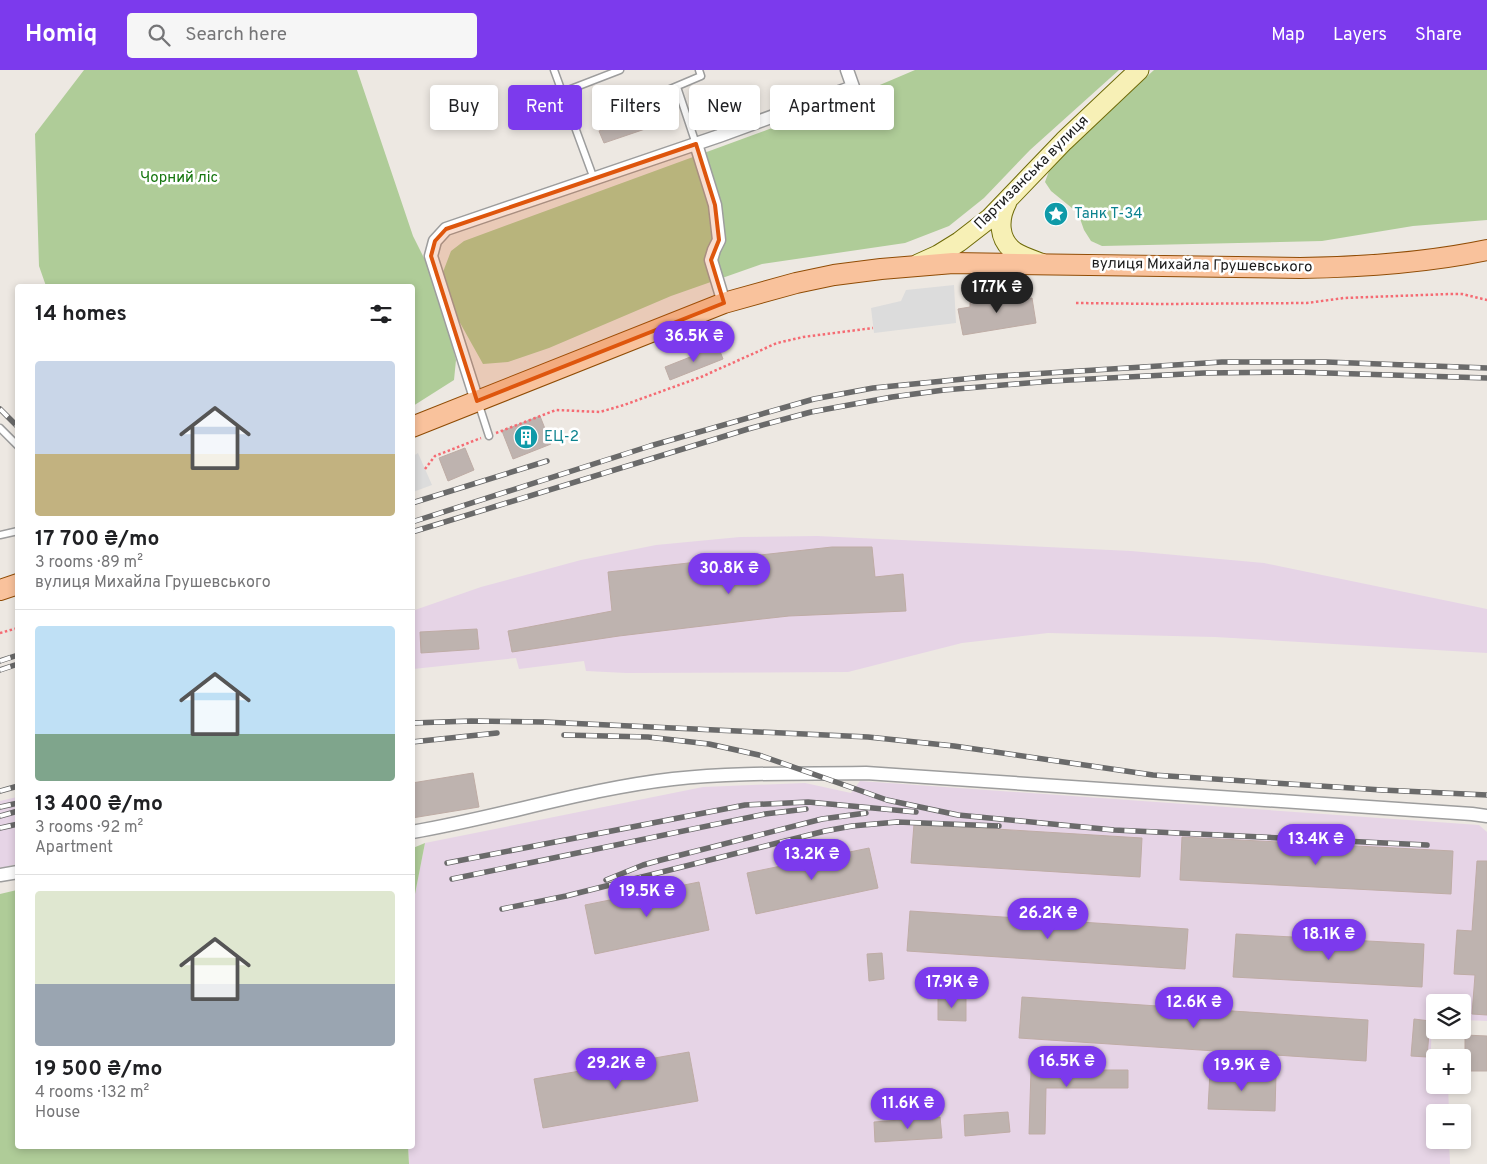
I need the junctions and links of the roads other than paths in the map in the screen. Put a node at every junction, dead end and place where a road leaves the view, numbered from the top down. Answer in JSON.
{"nodes":[{"id":1,"x":554,"y":70,"type":"edge"},
{"id":2,"x":620,"y":70,"type":"edge"},
{"id":3,"x":699,"y":70,"type":"edge"},
{"id":4,"x":847,"y":70,"type":"edge"},
{"id":5,"x":1140,"y":70,"type":"edge"},
{"id":6,"x":559,"y":85,"type":"edge"},
{"id":7,"x":580,"y":85,"type":"edge"},
{"id":8,"x":679,"y":86,"type":"edge"},
{"id":9,"x":679,"y":93,"type":"edge"},
{"id":10,"x":576,"y":130,"type":"edge"},
{"id":11,"x":696,"y":144,"type":"junction"},
{"id":12,"x":594,"y":178,"type":"junction"},
{"id":13,"x":1010,"y":197,"type":"junction"},
{"id":14,"x":1487,"y":250,"type":"edge"},
{"id":15,"x":1043,"y":264,"type":"junction"},
{"id":16,"x":916,"y":265,"type":"junction"},
{"id":17,"x":724,"y":303,"type":"junction"},
{"id":18,"x":478,"y":401,"type":"junction"},
{"id":19,"x":415,"y":426,"type":"edge"},
{"id":20,"x":0,"y":428,"type":"edge"},
{"id":21,"x":488,"y":436,"type":"road end"},
{"id":22,"x":15,"y":443,"type":"edge"},
{"id":23,"x":15,"y":532,"type":"edge"},
{"id":24,"x":0,"y":535,"type":"edge"},
{"id":25,"x":15,"y":585,"type":"edge"},
{"id":26,"x":0,"y":590,"type":"edge"},
{"id":27,"x":1487,"y":816,"type":"edge"},
{"id":28,"x":415,"y":831,"type":"edge"},
{"id":29,"x":15,"y":872,"type":"edge"},
{"id":30,"x":0,"y":875,"type":"edge"}],
"edges":[{"from":1,"to":6,"type":"lane"},
{"from":2,"to":7,"type":"lane"},
{"from":3,"to":8,"type":"lane"},
{"from":4,"to":11,"type":"street"},
{"from":5,"to":13,"type":"street","name":"Партизанська вулиця"},
{"from":9,"to":11,"type":"lane"},
{"from":10,"to":12,"type":"lane"},
{"from":11,"to":12,"type":"street"},
{"from":11,"to":17,"type":"street"},
{"from":12,"to":18,"type":"street"},
{"from":13,"to":15,"type":"street"},
{"from":13,"to":16,"type":"street","name":"Партизанська вулиця"},
{"from":14,"to":15,"type":"main road","name":"вулиця Михайла Грушевського"},
{"from":15,"to":16,"type":"main road","name":"вулиця Михайла Грушевського"},
{"from":16,"to":17,"type":"main road","name":"вулиця Михайла Грушевського"},
{"from":17,"to":18,"type":"main road","name":"вулиця Михайла Грушевського"},
{"from":18,"to":19,"type":"main road","name":"вулиця Михайла Грушевського"},
{"from":18,"to":21,"type":"lane"},
{"from":20,"to":22,"type":"lane"},
{"from":23,"to":24,"type":"lane"},
{"from":25,"to":26,"type":"main road"},
{"from":27,"to":28,"type":"street"},
{"from":29,"to":30,"type":"street"}]}
